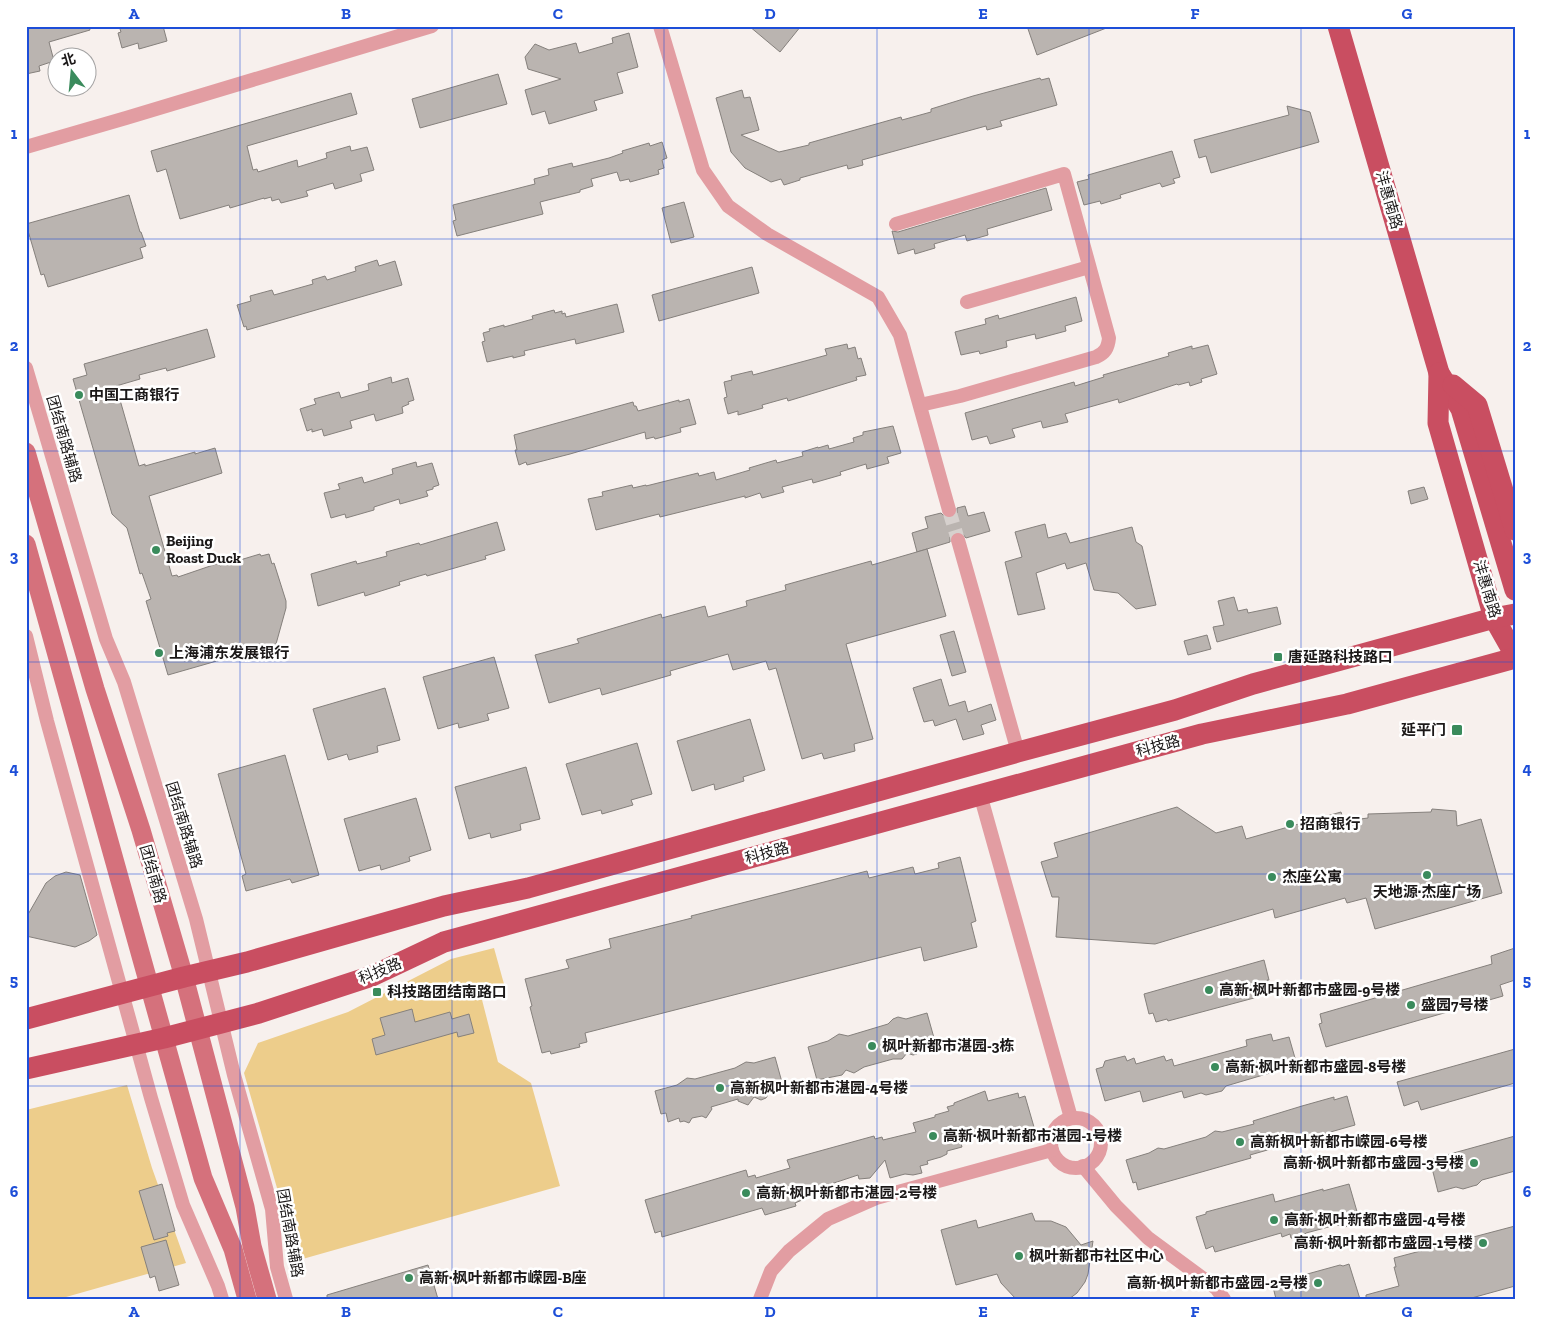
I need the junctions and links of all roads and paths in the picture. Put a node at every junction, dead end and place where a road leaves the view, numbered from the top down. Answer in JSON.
{"nodes":[{"id":1,"x":432,"y":26,"type":"edge"},
{"id":2,"x":660,"y":26,"type":"edge"},
{"id":3,"x":1338,"y":26,"type":"edge"},
{"id":4,"x":26,"y":147,"type":"edge"},
{"id":5,"x":896,"y":224,"type":"dead end"},
{"id":6,"x":1089,"y":267,"type":"junction"},
{"id":7,"x":966,"y":302,"type":"dead end"},
{"id":8,"x":26,"y":368,"type":"edge"},
{"id":9,"x":1439,"y":373,"type":"junction"},
{"id":10,"x":920,"y":405,"type":"junction"},
{"id":11,"x":26,"y":452,"type":"edge"},
{"id":12,"x":949,"y":510,"type":"tunnel mouth"},
{"id":13,"x":1515,"y":530,"type":"edge"},
{"id":14,"x":958,"y":540,"type":"tunnel mouth"},
{"id":15,"x":26,"y":544,"type":"edge"},
{"id":16,"x":1514,"y":584,"type":"edge"},
{"id":17,"x":1505,"y":616,"type":"edge"},
{"id":18,"x":26,"y":636,"type":"edge"},
{"id":19,"x":1515,"y":657,"type":"edge"},
{"id":20,"x":1018,"y":752,"type":"junction"},
{"id":21,"x":980,"y":794,"type":"junction"},
{"id":22,"x":208,"y":971,"type":"junction"},
{"id":23,"x":184,"y":976,"type":"junction"},
{"id":24,"x":149,"y":986,"type":"junction"},
{"id":25,"x":122,"y":994,"type":"junction"},
{"id":26,"x":26,"y":1019,"type":"edge"},
{"id":27,"x":221,"y":1023,"type":"junction"},
{"id":28,"x":198,"y":1029,"type":"junction"},
{"id":29,"x":164,"y":1038,"type":"junction"},
{"id":30,"x":136,"y":1044,"type":"junction"},
{"id":31,"x":26,"y":1069,"type":"edge"},
{"id":32,"x":1072,"y":1118,"type":"junction"},
{"id":33,"x":1052,"y":1150,"type":"junction"},
{"id":34,"x":1083,"y":1166,"type":"junction"},
{"id":35,"x":222,"y":1299,"type":"edge"},
{"id":36,"x":247,"y":1299,"type":"edge"},
{"id":37,"x":267,"y":1299,"type":"edge"},
{"id":38,"x":286,"y":1299,"type":"edge"},
{"id":39,"x":760,"y":1299,"type":"edge"},
{"id":40,"x":1224,"y":1299,"type":"edge"}],
"edges":[{"from":1,"to":4,"type":"street"},
{"from":2,"to":10,"type":"street"},
{"from":3,"to":9,"type":"main road","name":"沣惠南路"},
{"from":5,"to":6,"type":"street"},
{"from":6,"to":7,"type":"street"},
{"from":6,"to":10,"type":"street"},
{"from":8,"to":22,"type":"street","name":"团结南路辅路"},
{"from":9,"to":13,"type":"main road"},
{"from":9,"to":16,"type":"main road","name":"沣惠南路"},
{"from":9,"to":17,"type":"main road","name":"沣惠南路"},
{"from":10,"to":12,"type":"street"},
{"from":11,"to":23,"type":"main road","name":"团结南路"},
{"from":14,"to":20,"type":"street"},
{"from":15,"to":24,"type":"main road"},
{"from":17,"to":19,"type":"main road","name":"沣惠南路"},
{"from":17,"to":20,"type":"main road","name":"科技路"},
{"from":18,"to":25,"type":"street"},
{"from":19,"to":21,"type":"main road","name":"科技路"},
{"from":20,"to":22,"type":"main road","name":"科技路"},
{"from":21,"to":27,"type":"main road","name":"科技路"},
{"from":21,"to":32,"type":"street"},
{"from":22,"to":23,"type":"main road","name":"科技路"},
{"from":22,"to":27,"type":"street","name":"团结南路辅路"},
{"from":23,"to":24,"type":"main road","name":"科技路"},
{"from":23,"to":28,"type":"main road","name":"团结南路"},
{"from":24,"to":25,"type":"main road","name":"科技路"},
{"from":24,"to":29,"type":"main road"},
{"from":25,"to":26,"type":"main road","name":"科技路"},
{"from":25,"to":30,"type":"street"},
{"from":27,"to":28,"type":"main road","name":"科技路"},
{"from":27,"to":38,"type":"street","name":"团结南路辅路"},
{"from":28,"to":29,"type":"main road","name":"科技路"},
{"from":28,"to":37,"type":"main road","name":"团结南路"},
{"from":29,"to":30,"type":"main road","name":"科技路"},
{"from":29,"to":36,"type":"main road"},
{"from":30,"to":31,"type":"main road","name":"科技路"},
{"from":30,"to":35,"type":"street"},
{"from":32,"to":33,"type":"street"},
{"from":32,"to":34,"type":"street"},
{"from":33,"to":34,"type":"street"},
{"from":33,"to":39,"type":"street"},
{"from":34,"to":40,"type":"street"}]}
